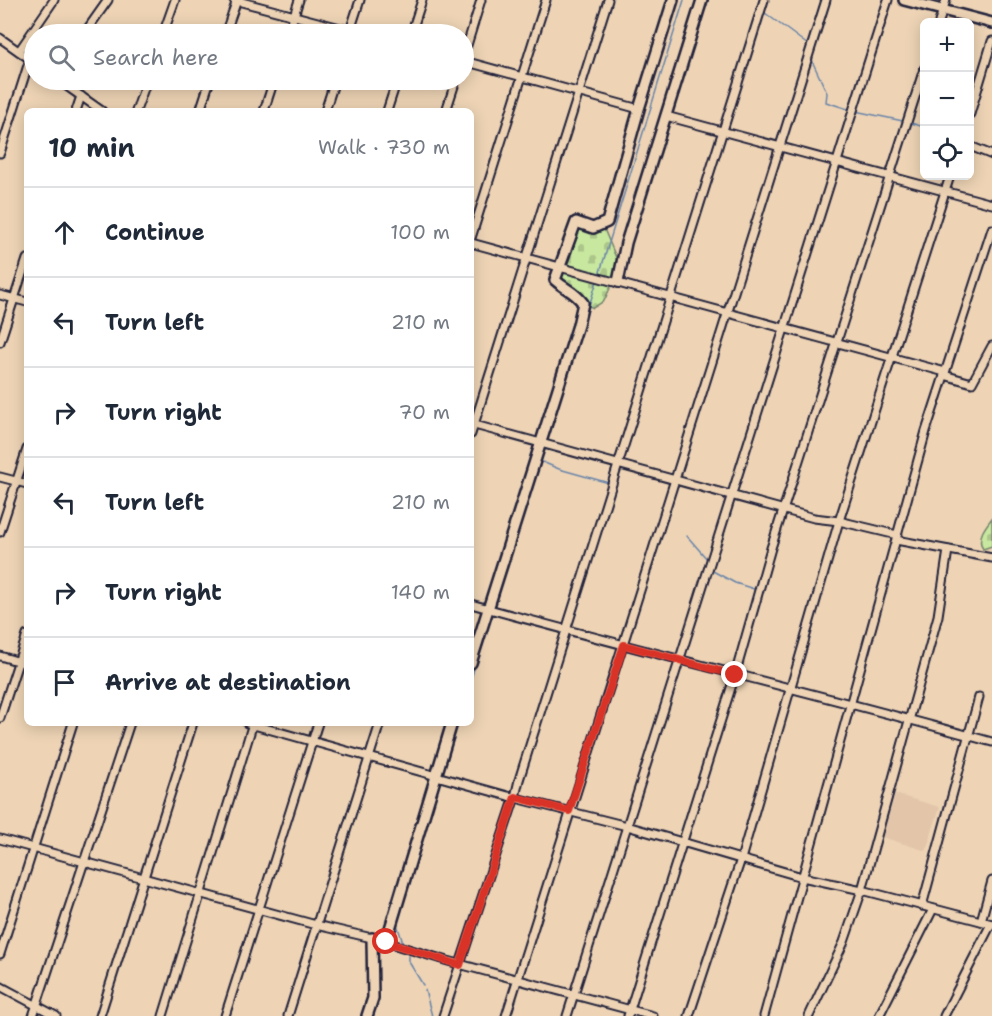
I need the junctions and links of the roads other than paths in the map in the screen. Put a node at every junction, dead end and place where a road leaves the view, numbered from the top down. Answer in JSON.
{"nodes":[{"id":1,"x":54,"y":0,"type":"edge"},
{"id":2,"x":108,"y":0,"type":"edge"},
{"id":3,"x":175,"y":0,"type":"edge"},
{"id":4,"x":236,"y":0,"type":"edge"},
{"id":5,"x":299,"y":0,"type":"edge"},
{"id":6,"x":360,"y":0,"type":"edge"},
{"id":7,"x":422,"y":0,"type":"edge"},
{"id":8,"x":481,"y":0,"type":"edge"},
{"id":9,"x":546,"y":0,"type":"edge"},
{"id":10,"x":608,"y":0,"type":"edge"},
{"id":11,"x":673,"y":0,"type":"edge"},
{"id":12,"x":702,"y":0,"type":"edge"},
{"id":13,"x":764,"y":0,"type":"edge"},
{"id":14,"x":826,"y":0,"type":"edge"},
{"id":15,"x":888,"y":0,"type":"edge"},
{"id":16,"x":904,"y":0,"type":"edge"},
{"id":17,"x":946,"y":0,"type":"edge"},
{"id":18,"x":943,"y":10,"type":"junction"},
{"id":19,"x":294,"y":16,"type":"junction"},
{"id":20,"x":940,"y":18,"type":"edge"},
{"id":21,"x":992,"y":23,"type":"edge"},
{"id":22,"x":38,"y":24,"type":"edge"},
{"id":23,"x":91,"y":24,"type":"edge"},
{"id":24,"x":167,"y":24,"type":"edge"},
{"id":25,"x":228,"y":24,"type":"edge"},
{"id":26,"x":291,"y":24,"type":"edge"},
{"id":27,"x":320,"y":24,"type":"edge"},
{"id":28,"x":353,"y":24,"type":"edge"},
{"id":29,"x":414,"y":24,"type":"edge"},
{"id":30,"x":474,"y":24,"type":"edge"},
{"id":31,"x":0,"y":38,"type":"edge"},
{"id":32,"x":992,"y":41,"type":"edge"},
{"id":33,"x":24,"y":44,"type":"edge"},
{"id":34,"x":19,"y":51,"type":"junction"},
{"id":35,"x":24,"y":55,"type":"edge"},
{"id":36,"x":474,"y":64,"type":"edge"},
{"id":37,"x":923,"y":72,"type":"edge"},
{"id":38,"x":522,"y":77,"type":"junction"},
{"id":39,"x":24,"y":84,"type":"edge"},
{"id":40,"x":72,"y":90,"type":"edge"},
{"id":41,"x":143,"y":90,"type":"edge"},
{"id":42,"x":207,"y":90,"type":"edge"},
{"id":43,"x":271,"y":90,"type":"edge"},
{"id":44,"x":332,"y":90,"type":"edge"},
{"id":45,"x":393,"y":90,"type":"edge"},
{"id":46,"x":453,"y":90,"type":"edge"},
{"id":47,"x":579,"y":93,"type":"junction"},
{"id":48,"x":81,"y":96,"type":"junction"},
{"id":49,"x":974,"y":98,"type":"edge"},
{"id":50,"x":77,"y":108,"type":"edge"},
{"id":51,"x":98,"y":108,"type":"edge"},
{"id":52,"x":136,"y":108,"type":"edge"},
{"id":53,"x":201,"y":108,"type":"edge"},
{"id":54,"x":265,"y":108,"type":"edge"},
{"id":55,"x":326,"y":108,"type":"edge"},
{"id":56,"x":388,"y":108,"type":"edge"},
{"id":57,"x":447,"y":108,"type":"edge"},
{"id":58,"x":639,"y":109,"type":"junction"},
{"id":59,"x":666,"y":116,"type":"junction"},
{"id":60,"x":723,"y":131,"type":"junction"},
{"id":61,"x":780,"y":147,"type":"junction"},
{"id":62,"x":974,"y":148,"type":"edge"},
{"id":63,"x":0,"y":153,"type":"edge"},
{"id":64,"x":992,"y":156,"type":"edge"},
{"id":65,"x":837,"y":162,"type":"junction"},
{"id":66,"x":890,"y":176,"type":"junction"},
{"id":67,"x":949,"y":180,"type":"edge"},
{"id":68,"x":945,"y":191,"type":"junction"},
{"id":69,"x":992,"y":204,"type":"edge"},
{"id":70,"x":992,"y":228,"type":"edge"},
{"id":71,"x":474,"y":229,"type":"edge"},
{"id":72,"x":474,"y":244,"type":"edge"},
{"id":73,"x":526,"y":258,"type":"junction"},
{"id":74,"x":559,"y":267,"type":"junction"},
{"id":75,"x":24,"y":268,"type":"edge"},
{"id":76,"x":618,"y":282,"type":"junction"},
{"id":77,"x":0,"y":295,"type":"edge"},
{"id":78,"x":670,"y":297,"type":"junction"},
{"id":79,"x":14,"y":299,"type":"junction"},
{"id":80,"x":24,"y":301,"type":"edge"},
{"id":81,"x":728,"y":313,"type":"junction"},
{"id":82,"x":785,"y":328,"type":"junction"},
{"id":83,"x":0,"y":342,"type":"edge"},
{"id":84,"x":837,"y":342,"type":"junction"},
{"id":85,"x":992,"y":346,"type":"edge"},
{"id":86,"x":892,"y":357,"type":"junction"},
{"id":87,"x":945,"y":373,"type":"junction"},
{"id":88,"x":474,"y":418,"type":"edge"},
{"id":89,"x":474,"y":425,"type":"edge"},
{"id":90,"x":541,"y":442,"type":"junction"},
{"id":91,"x":24,"y":459,"type":"edge"},
{"id":92,"x":618,"y":464,"type":"junction"},
{"id":93,"x":0,"y":477,"type":"edge"},
{"id":94,"x":676,"y":479,"type":"junction"},
{"id":95,"x":17,"y":481,"type":"junction"},
{"id":96,"x":24,"y":483,"type":"edge"},
{"id":97,"x":732,"y":495,"type":"junction"},
{"id":98,"x":784,"y":509,"type":"junction"},
{"id":99,"x":838,"y":521,"type":"junction"},
{"id":100,"x":0,"y":532,"type":"edge"},
{"id":101,"x":896,"y":537,"type":"junction"},
{"id":102,"x":948,"y":550,"type":"junction"},
{"id":103,"x":992,"y":558,"type":"edge"},
{"id":104,"x":474,"y":605,"type":"edge"},
{"id":105,"x":488,"y":609,"type":"junction"},
{"id":106,"x":566,"y":630,"type":"junction"},
{"id":107,"x":24,"y":644,"type":"edge"},
{"id":108,"x":624,"y":645,"type":"junction"},
{"id":109,"x":474,"y":653,"type":"edge"},
{"id":110,"x":0,"y":656,"type":"edge"},
{"id":111,"x":680,"y":661,"type":"junction"},
{"id":112,"x":18,"y":662,"type":"junction"},
{"id":113,"x":24,"y":663,"type":"edge"},
{"id":114,"x":735,"y":675,"type":"junction"},
{"id":115,"x":791,"y":689,"type":"junction"},
{"id":116,"x":979,"y":697,"type":"dead end"},
{"id":117,"x":850,"y":703,"type":"junction"},
{"id":118,"x":0,"y":718,"type":"edge"},
{"id":119,"x":909,"y":719,"type":"junction"},
{"id":120,"x":72,"y":726,"type":"edge"},
{"id":121,"x":129,"y":726,"type":"edge"},
{"id":122,"x":192,"y":726,"type":"edge"},
{"id":123,"x":250,"y":726,"type":"edge"},
{"id":124,"x":259,"y":726,"type":"edge"},
{"id":125,"x":317,"y":726,"type":"edge"},
{"id":126,"x":379,"y":726,"type":"edge"},
{"id":127,"x":451,"y":726,"type":"edge"},
{"id":128,"x":968,"y":736,"type":"junction"},
{"id":129,"x":312,"y":740,"type":"junction"},
{"id":130,"x":992,"y":742,"type":"edge"},
{"id":131,"x":369,"y":756,"type":"junction"},
{"id":132,"x":435,"y":774,"type":"junction"},
{"id":133,"x":515,"y":797,"type":"junction"},
{"id":134,"x":569,"y":811,"type":"junction"},
{"id":135,"x":627,"y":826,"type":"junction"},
{"id":136,"x":0,"y":839,"type":"edge"},
{"id":137,"x":684,"y":842,"type":"junction"},
{"id":138,"x":33,"y":848,"type":"junction"},
{"id":139,"x":741,"y":859,"type":"junction"},
{"id":140,"x":86,"y":862,"type":"junction"},
{"id":141,"x":802,"y":877,"type":"junction"},
{"id":142,"x":144,"y":878,"type":"junction"},
{"id":143,"x":992,"y":881,"type":"edge"},
{"id":144,"x":862,"y":890,"type":"junction"},
{"id":145,"x":202,"y":894,"type":"junction"},
{"id":146,"x":922,"y":906,"type":"junction"},
{"id":147,"x":259,"y":909,"type":"junction"},
{"id":148,"x":933,"y":909,"type":"junction"},
{"id":149,"x":981,"y":921,"type":"junction"},
{"id":150,"x":992,"y":924,"type":"edge"},
{"id":151,"x":316,"y":925,"type":"junction"},
{"id":152,"x":372,"y":938,"type":"junction"},
{"id":153,"x":386,"y":942,"type":"junction"},
{"id":154,"x":0,"y":954,"type":"edge"},
{"id":155,"x":460,"y":965,"type":"junction"},
{"id":156,"x":517,"y":980,"type":"junction"},
{"id":157,"x":0,"y":986,"type":"edge"},
{"id":158,"x":573,"y":995,"type":"junction"},
{"id":159,"x":37,"y":1006,"type":"junction"},
{"id":160,"x":629,"y":1013,"type":"edge"},
{"id":161,"x":33,"y":1016,"type":"edge"},
{"id":162,"x":56,"y":1016,"type":"edge"},
{"id":163,"x":100,"y":1016,"type":"edge"},
{"id":164,"x":163,"y":1016,"type":"edge"},
{"id":165,"x":225,"y":1016,"type":"edge"},
{"id":166,"x":288,"y":1016,"type":"edge"},
{"id":167,"x":367,"y":1016,"type":"edge"},
{"id":168,"x":443,"y":1016,"type":"edge"},
{"id":169,"x":506,"y":1016,"type":"edge"},
{"id":170,"x":567,"y":1016,"type":"edge"},
{"id":171,"x":653,"y":1016,"type":"edge"},
{"id":172,"x":689,"y":1016,"type":"edge"},
{"id":173,"x":764,"y":1016,"type":"edge"},
{"id":174,"x":809,"y":1016,"type":"edge"},
{"id":175,"x":879,"y":1016,"type":"edge"},
{"id":176,"x":944,"y":1016,"type":"edge"}],
"edges":[{"from":1,"to":22,"type":"street"},
{"from":2,"to":23,"type":"street"},
{"from":3,"to":24,"type":"street"},
{"from":4,"to":19,"type":"street"},
{"from":4,"to":25,"type":"street"},
{"from":5,"to":19,"type":"street"},
{"from":6,"to":28,"type":"street"},
{"from":7,"to":29,"type":"street"},
{"from":8,"to":30,"type":"street"},
{"from":9,"to":38,"type":"street"},
{"from":10,"to":47,"type":"street"},
{"from":11,"to":58,"type":"street"},
{"from":12,"to":59,"type":"street"},
{"from":13,"to":60,"type":"street"},
{"from":14,"to":61,"type":"street"},
{"from":15,"to":65,"type":"street"},
{"from":16,"to":18,"type":"street"},
{"from":17,"to":18,"type":"street"},
{"from":18,"to":20,"type":"street"},
{"from":18,"to":21,"type":"street"},
{"from":19,"to":26,"type":"street"},
{"from":19,"to":27,"type":"street"},
{"from":31,"to":34,"type":"street"},
{"from":32,"to":49,"type":"street"},
{"from":33,"to":34,"type":"street"},
{"from":34,"to":35,"type":"street"},
{"from":36,"to":38,"type":"street"},
{"from":37,"to":66,"type":"street"},
{"from":38,"to":47,"type":"street"},
{"from":38,"to":71,"type":"street"},
{"from":39,"to":63,"type":"street"},
{"from":40,"to":48,"type":"street"},
{"from":41,"to":52,"type":"street"},
{"from":42,"to":53,"type":"street"},
{"from":43,"to":54,"type":"street"},
{"from":44,"to":55,"type":"street"},
{"from":45,"to":56,"type":"street"},
{"from":46,"to":57,"type":"street"},
{"from":47,"to":58,"type":"street"},
{"from":47,"to":73,"type":"street"},
{"from":48,"to":50,"type":"street"},
{"from":48,"to":51,"type":"street"},
{"from":58,"to":74,"type":"street"},
{"from":59,"to":60,"type":"street"},
{"from":59,"to":76,"type":"street"},
{"from":60,"to":61,"type":"street"},
{"from":60,"to":78,"type":"street"},
{"from":61,"to":65,"type":"street"},
{"from":61,"to":81,"type":"street"},
{"from":62,"to":64,"type":"street"},
{"from":65,"to":66,"type":"street"},
{"from":65,"to":82,"type":"street"},
{"from":66,"to":68,"type":"street"},
{"from":66,"to":84,"type":"street"},
{"from":67,"to":68,"type":"street"},
{"from":68,"to":69,"type":"street"},
{"from":68,"to":86,"type":"street"},
{"from":70,"to":87,"type":"street"},
{"from":72,"to":73,"type":"street"},
{"from":73,"to":74,"type":"street"},
{"from":73,"to":88,"type":"street"},
{"from":74,"to":76,"type":"street"},
{"from":74,"to":90,"type":"street"},
{"from":75,"to":79,"type":"street"},
{"from":76,"to":78,"type":"street"},
{"from":77,"to":79,"type":"street"},
{"from":78,"to":81,"type":"street"},
{"from":78,"to":92,"type":"street"},
{"from":79,"to":80,"type":"street"},
{"from":79,"to":83,"type":"street"},
{"from":81,"to":82,"type":"street"},
{"from":81,"to":94,"type":"street"},
{"from":82,"to":84,"type":"street"},
{"from":82,"to":97,"type":"street"},
{"from":84,"to":86,"type":"street"},
{"from":84,"to":98,"type":"street"},
{"from":85,"to":87,"type":"street"},
{"from":86,"to":87,"type":"street"},
{"from":86,"to":99,"type":"street"},
{"from":87,"to":101,"type":"street"},
{"from":89,"to":90,"type":"street"},
{"from":90,"to":92,"type":"street"},
{"from":90,"to":105,"type":"street"},
{"from":91,"to":95,"type":"street"},
{"from":92,"to":94,"type":"street"},
{"from":92,"to":106,"type":"street"},
{"from":93,"to":95,"type":"street"},
{"from":94,"to":97,"type":"street"},
{"from":94,"to":108,"type":"street"},
{"from":95,"to":96,"type":"street"},
{"from":95,"to":100,"type":"street"},
{"from":97,"to":98,"type":"street"},
{"from":97,"to":111,"type":"street"},
{"from":98,"to":99,"type":"street"},
{"from":98,"to":114,"type":"street"},
{"from":99,"to":101,"type":"street"},
{"from":99,"to":115,"type":"street"},
{"from":101,"to":102,"type":"street"},
{"from":101,"to":117,"type":"street"},
{"from":102,"to":103,"type":"street"},
{"from":102,"to":119,"type":"street"},
{"from":104,"to":105,"type":"street"},
{"from":105,"to":106,"type":"street"},
{"from":105,"to":109,"type":"street"},
{"from":106,"to":108,"type":"street"},
{"from":106,"to":133,"type":"street"},
{"from":107,"to":112,"type":"street"},
{"from":108,"to":111,"type":"street"},
{"from":108,"to":134,"type":"street"},
{"from":110,"to":112,"type":"street"},
{"from":111,"to":114,"type":"street"},
{"from":111,"to":135,"type":"street"},
{"from":112,"to":113,"type":"street"},
{"from":112,"to":118,"type":"street"},
{"from":114,"to":115,"type":"street"},
{"from":114,"to":137,"type":"street"},
{"from":115,"to":117,"type":"street"},
{"from":115,"to":139,"type":"street"},
{"from":116,"to":128,"type":"street"},
{"from":117,"to":119,"type":"street"},
{"from":117,"to":141,"type":"street"},
{"from":119,"to":128,"type":"street"},
{"from":119,"to":144,"type":"street"},
{"from":120,"to":138,"type":"street"},
{"from":121,"to":140,"type":"street"},
{"from":122,"to":142,"type":"street"},
{"from":123,"to":145,"type":"street"},
{"from":124,"to":129,"type":"street"},
{"from":125,"to":129,"type":"street"},
{"from":126,"to":131,"type":"street"},
{"from":127,"to":132,"type":"street"},
{"from":128,"to":130,"type":"street"},
{"from":128,"to":146,"type":"street"},
{"from":129,"to":131,"type":"street"},
{"from":129,"to":147,"type":"street"},
{"from":131,"to":132,"type":"street"},
{"from":131,"to":151,"type":"street"},
{"from":132,"to":133,"type":"street"},
{"from":132,"to":153,"type":"street"},
{"from":133,"to":134,"type":"street"},
{"from":133,"to":155,"type":"street"},
{"from":134,"to":135,"type":"street"},
{"from":134,"to":156,"type":"street"},
{"from":135,"to":137,"type":"street"},
{"from":135,"to":158,"type":"street"},
{"from":136,"to":138,"type":"street"},
{"from":137,"to":139,"type":"street"},
{"from":137,"to":160,"type":"street"},
{"from":138,"to":140,"type":"street"},
{"from":138,"to":154,"type":"street"},
{"from":139,"to":141,"type":"street"},
{"from":139,"to":172,"type":"street"},
{"from":140,"to":142,"type":"street"},
{"from":140,"to":159,"type":"street"},
{"from":141,"to":144,"type":"street"},
{"from":141,"to":173,"type":"street"},
{"from":142,"to":145,"type":"street"},
{"from":142,"to":163,"type":"street"},
{"from":143,"to":149,"type":"street"},
{"from":144,"to":146,"type":"street"},
{"from":144,"to":174,"type":"street"},
{"from":145,"to":147,"type":"street"},
{"from":145,"to":164,"type":"street"},
{"from":146,"to":148,"type":"street"},
{"from":147,"to":151,"type":"street"},
{"from":147,"to":165,"type":"street"},
{"from":148,"to":149,"type":"street"},
{"from":148,"to":175,"type":"street"},
{"from":149,"to":150,"type":"street"},
{"from":150,"to":176,"type":"street"},
{"from":151,"to":152,"type":"street"},
{"from":151,"to":166,"type":"street"},
{"from":152,"to":153,"type":"street"},
{"from":152,"to":167,"type":"street"},
{"from":153,"to":155,"type":"street"},
{"from":155,"to":156,"type":"street"},
{"from":155,"to":168,"type":"street"},
{"from":156,"to":158,"type":"street"},
{"from":156,"to":169,"type":"street"},
{"from":157,"to":159,"type":"street"},
{"from":158,"to":160,"type":"street"},
{"from":158,"to":170,"type":"street"},
{"from":159,"to":161,"type":"street"},
{"from":159,"to":162,"type":"street"},
{"from":160,"to":171,"type":"street"}]}
